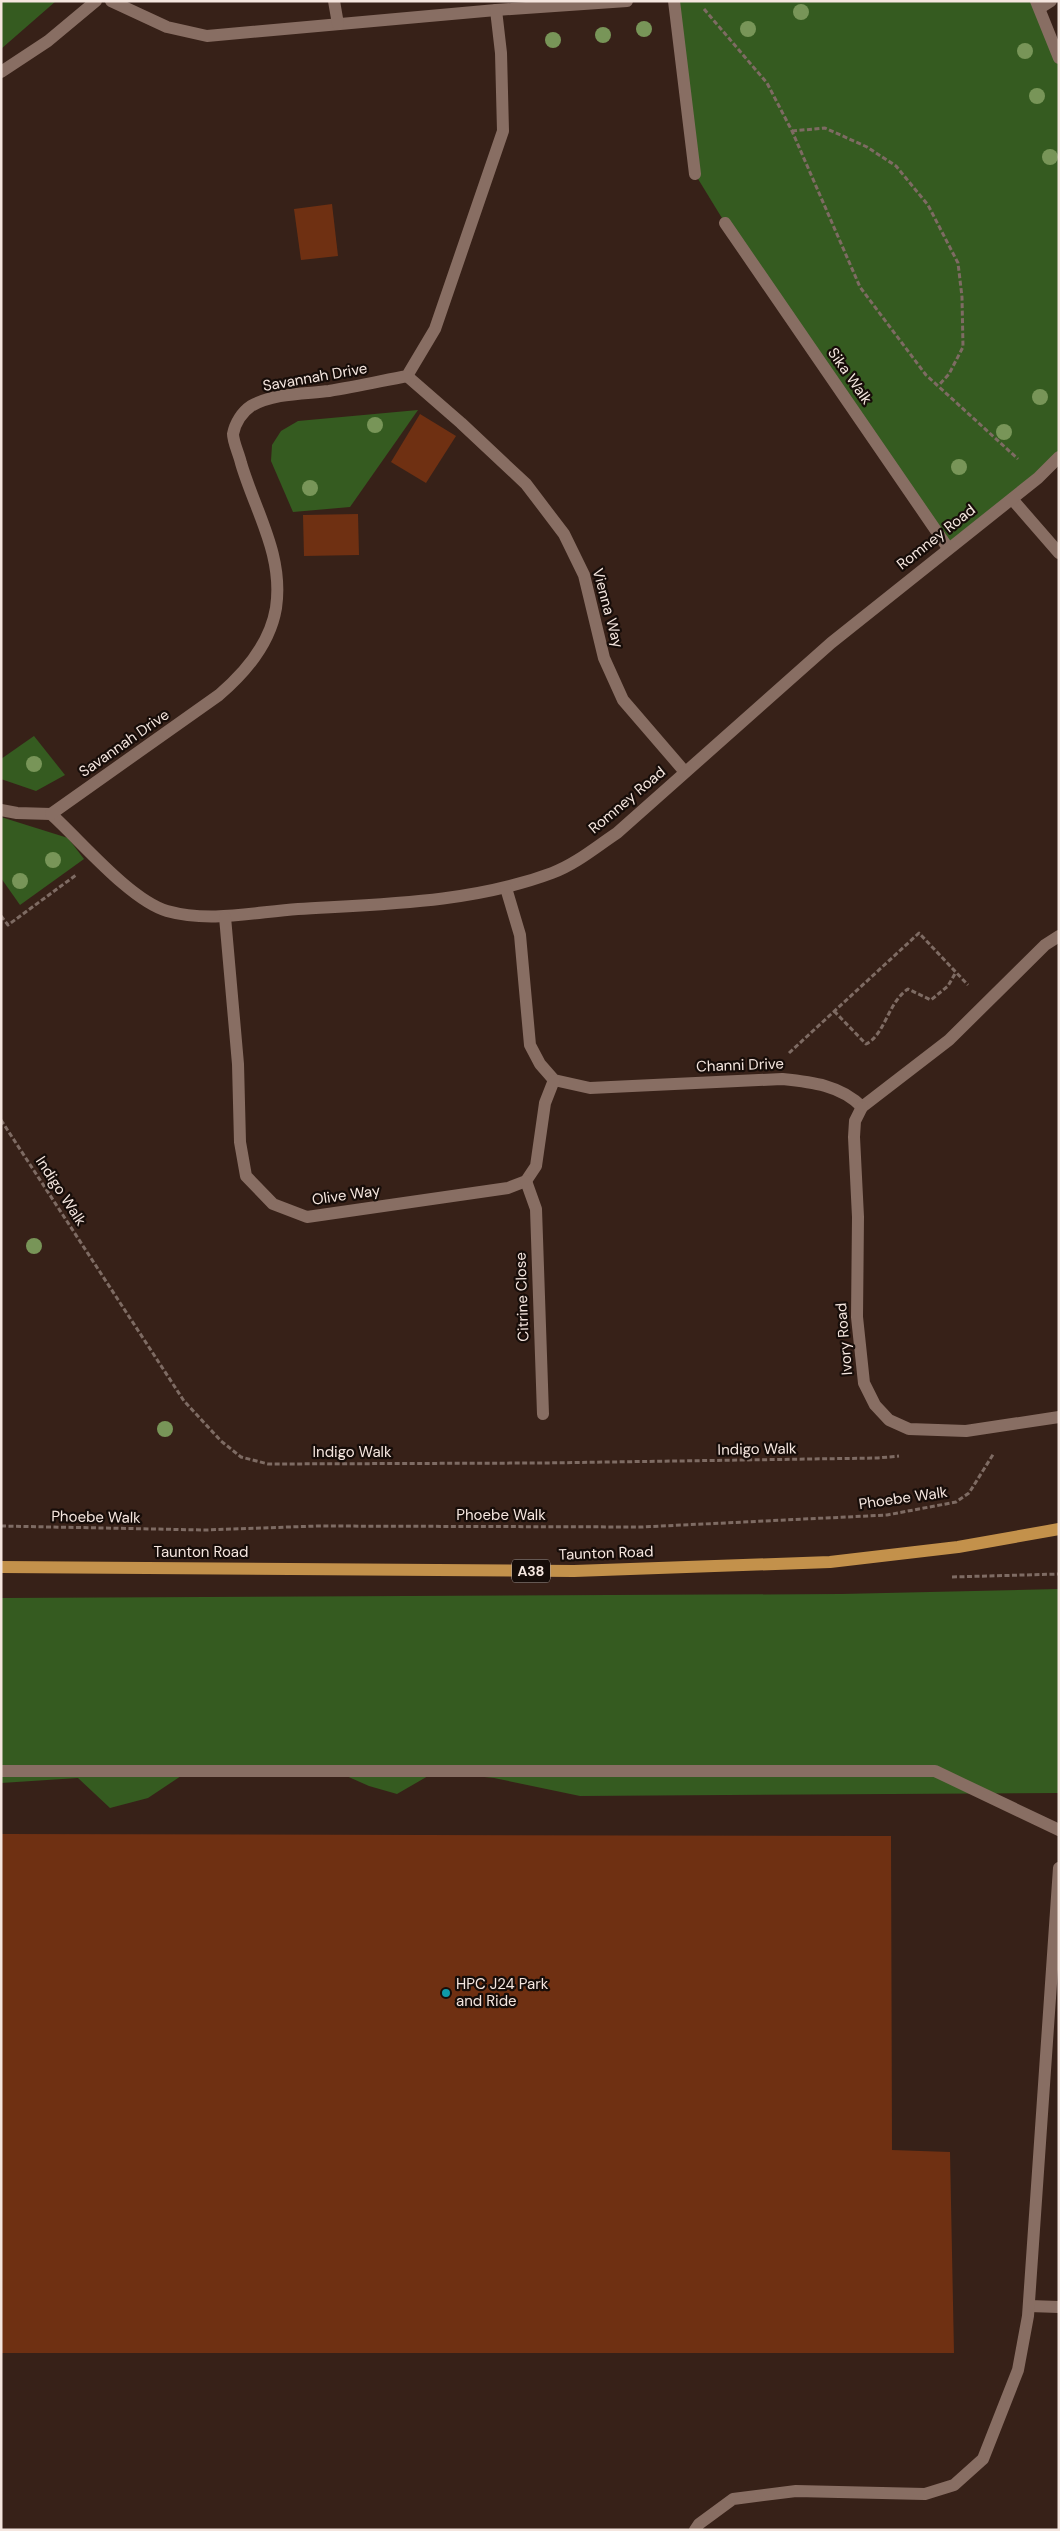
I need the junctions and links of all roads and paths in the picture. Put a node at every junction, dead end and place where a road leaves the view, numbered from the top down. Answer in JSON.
{"nodes":[{"id":1,"x":96,"y":1,"type":"edge"},
{"id":2,"x":111,"y":1,"type":"edge"},
{"id":3,"x":334,"y":1,"type":"edge"},
{"id":4,"x":627,"y":1,"type":"edge"},
{"id":5,"x":674,"y":1,"type":"edge"},
{"id":6,"x":1042,"y":4,"type":"edge"},
{"id":7,"x":703,"y":9,"type":"dead end"},
{"id":8,"x":496,"y":10,"type":"junction"},
{"id":9,"x":338,"y":24,"type":"junction"},
{"id":10,"x":1059,"y":58,"type":"edge"},
{"id":11,"x":1,"y":72,"type":"edge"},
{"id":12,"x":792,"y":131,"type":"junction"},
{"id":13,"x":695,"y":174,"type":"dead end"},
{"id":14,"x":725,"y":223,"type":"dead end"},
{"id":15,"x":407,"y":376,"type":"junction"},
{"id":16,"x":939,"y":386,"type":"junction"},
{"id":17,"x":1059,"y":457,"type":"edge"},
{"id":18,"x":1038,"y":478,"type":"junction"},
{"id":19,"x":1012,"y":499,"type":"junction"},
{"id":20,"x":948,"y":548,"type":"junction"},
{"id":21,"x":1059,"y":553,"type":"edge"},
{"id":22,"x":685,"y":772,"type":"junction"},
{"id":23,"x":1,"y":810,"type":"edge"},
{"id":24,"x":51,"y":814,"type":"junction"},
{"id":25,"x":99,"y":859,"type":"junction"},
{"id":26,"x":506,"y":888,"type":"junction"},
{"id":27,"x":1,"y":916,"type":"edge"},
{"id":28,"x":224,"y":917,"type":"junction"},
{"id":29,"x":1059,"y":936,"type":"edge"},
{"id":30,"x":956,"y":972,"type":"junction"},
{"id":31,"x":985,"y":1004,"type":"junction"},
{"id":32,"x":834,"y":1011,"type":"junction"},
{"id":33,"x":782,"y":1079,"type":"junction"},
{"id":34,"x":554,"y":1080,"type":"junction"},
{"id":35,"x":862,"y":1107,"type":"junction"},
{"id":36,"x":1,"y":1120,"type":"edge"},
{"id":37,"x":526,"y":1181,"type":"junction"},
{"id":38,"x":543,"y":1414,"type":"dead end"},
{"id":39,"x":1059,"y":1417,"type":"edge"},
{"id":40,"x":878,"y":1458,"type":"dead end"},
{"id":41,"x":984,"y":1470,"type":"dead end"},
{"id":42,"x":1,"y":1526,"type":"edge"},
{"id":43,"x":1059,"y":1529,"type":"edge"},
{"id":44,"x":1,"y":1567,"type":"edge"},
{"id":45,"x":1,"y":1771,"type":"edge"},
{"id":46,"x":1059,"y":1830,"type":"edge"},
{"id":47,"x":1059,"y":1868,"type":"edge"},
{"id":48,"x":1029,"y":2306,"type":"junction"},
{"id":49,"x":1059,"y":2307,"type":"edge"},
{"id":50,"x":695,"y":2530,"type":"edge"}],
"edges":[{"from":1,"to":11,"type":"street"},
{"from":2,"to":9,"type":"street"},
{"from":3,"to":9,"type":"street"},
{"from":4,"to":8,"type":"street"},
{"from":5,"to":13,"type":"street"},
{"from":6,"to":10,"type":"street"},
{"from":7,"to":12,"type":"path"},
{"from":8,"to":9,"type":"street"},
{"from":8,"to":15,"type":"street"},
{"from":12,"to":16,"type":"path"},
{"from":12,"to":16,"type":"path"},
{"from":14,"to":20,"type":"street","name":"Sika Walk"},
{"from":15,"to":22,"type":"street","name":"Vienna Way"},
{"from":15,"to":24,"type":"street","name":"Savannah Drive"},
{"from":16,"to":18,"type":"path"},
{"from":17,"to":18,"type":"street","name":"Romney Road"},
{"from":18,"to":19,"type":"street","name":"Romney Road"},
{"from":19,"to":20,"type":"street","name":"Romney Road"},
{"from":19,"to":21,"type":"street"},
{"from":20,"to":22,"type":"street","name":"Romney Road"},
{"from":22,"to":26,"type":"street","name":"Romney Road"},
{"from":23,"to":24,"type":"street"},
{"from":24,"to":25,"type":"street","name":"Romney Road"},
{"from":25,"to":27,"type":"path"},
{"from":25,"to":28,"type":"street","name":"Romney Road"},
{"from":26,"to":28,"type":"street","name":"Romney Road"},
{"from":26,"to":34,"type":"street"},
{"from":28,"to":37,"type":"street","name":"Olive Way"},
{"from":29,"to":31,"type":"street"},
{"from":30,"to":31,"type":"path"},
{"from":30,"to":32,"type":"path"},
{"from":30,"to":32,"type":"path"},
{"from":31,"to":35,"type":"street"},
{"from":32,"to":33,"type":"path"},
{"from":33,"to":34,"type":"street","name":"Channi Drive"},
{"from":33,"to":35,"type":"street","name":"Channi Drive"},
{"from":34,"to":37,"type":"street"},
{"from":35,"to":39,"type":"street","name":"Ivory Road"},
{"from":36,"to":40,"type":"path","name":"Indigo Walk"},
{"from":37,"to":38,"type":"street","name":"Citrine Close"},
{"from":41,"to":42,"type":"path","name":"Phoebe Walk"},
{"from":43,"to":44,"type":"main road","name":"Taunton Road","number":"A38"},
{"from":45,"to":46,"type":"street"},
{"from":47,"to":48,"type":"street"},
{"from":48,"to":49,"type":"street"},
{"from":48,"to":50,"type":"street"}]}
